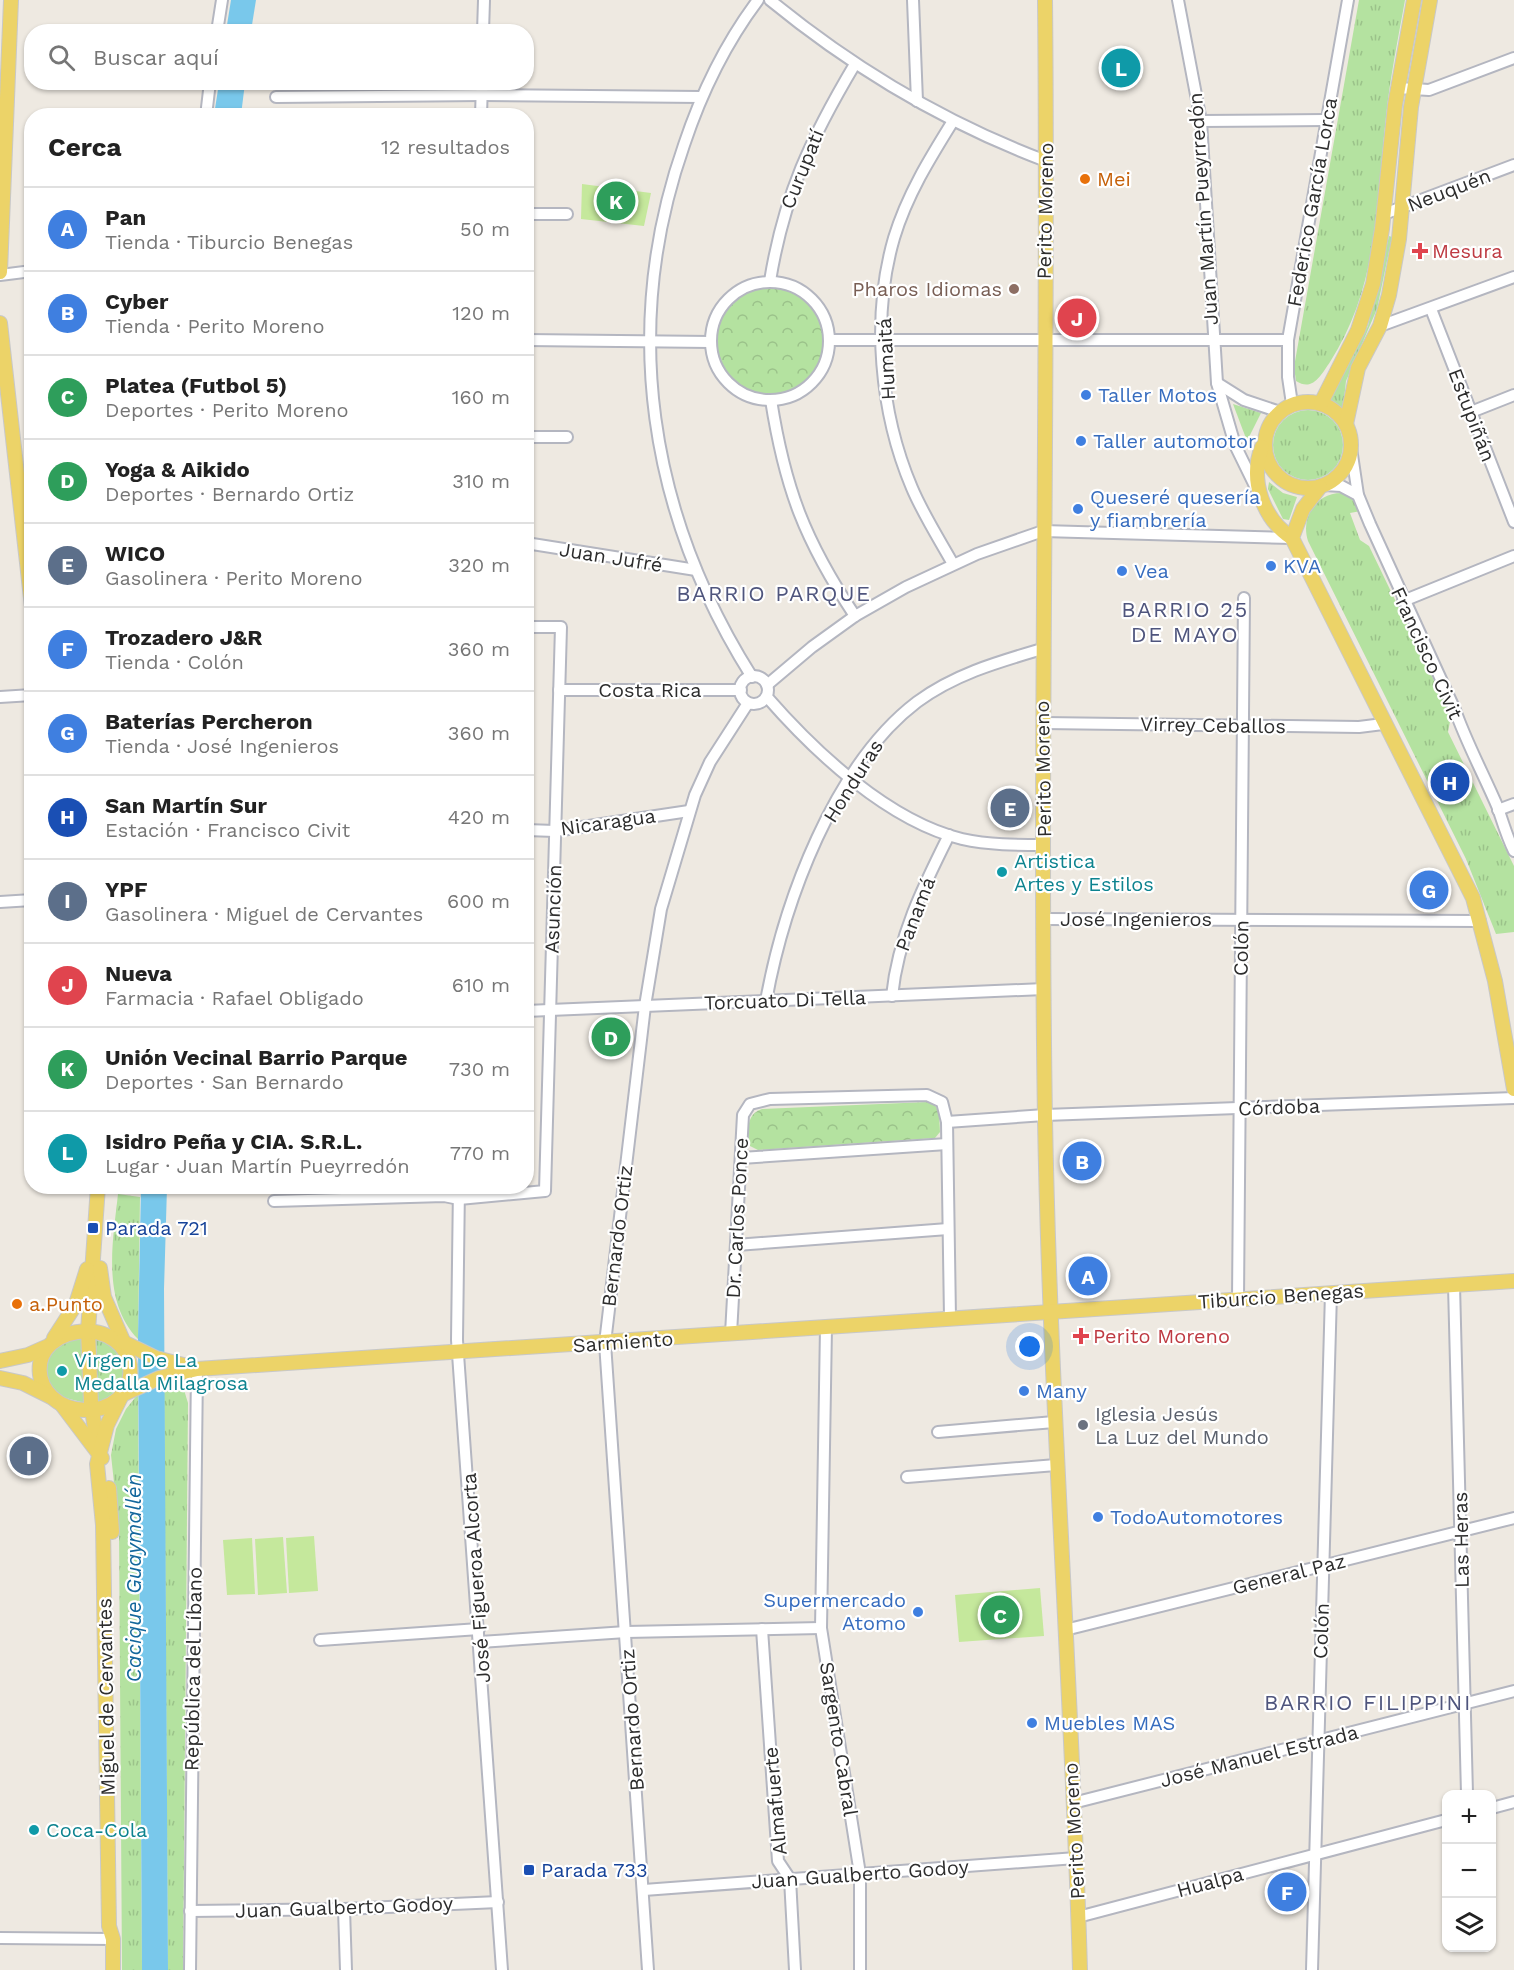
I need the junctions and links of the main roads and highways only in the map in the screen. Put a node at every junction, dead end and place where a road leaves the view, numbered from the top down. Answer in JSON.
{"nodes":[{"id":1,"x":1045,"y":0,"type":"edge"},
{"id":2,"x":1414,"y":0,"type":"edge"},
{"id":3,"x":1430,"y":0,"type":"edge"},
{"id":4,"x":7,"y":8,"type":"edge"},
{"id":5,"x":0,"y":274,"type":"edge"},
{"id":6,"x":0,"y":323,"type":"edge"},
{"id":7,"x":1321,"y":403,"type":"junction"},
{"id":8,"x":1346,"y":424,"type":"junction"},
{"id":9,"x":1264,"y":441,"type":"junction"},
{"id":10,"x":1323,"y":486,"type":"junction"},
{"id":11,"x":24,"y":536,"type":"edge"},
{"id":12,"x":1292,"y":538,"type":"junction"},
{"id":13,"x":1514,"y":1089,"type":"edge"},
{"id":14,"x":98,"y":1194,"type":"edge"},
{"id":15,"x":95,"y":1252,"type":"junction"},
{"id":16,"x":1514,"y":1281,"type":"edge"},
{"id":17,"x":1049,"y":1311,"type":"junction"},
{"id":18,"x":88,"y":1331,"type":"junction"},
{"id":19,"x":50,"y":1343,"type":"junction"},
{"id":20,"x":126,"y":1344,"type":"junction"},
{"id":21,"x":0,"y":1361,"type":"edge"},
{"id":22,"x":197,"y":1369,"type":"junction"},
{"id":23,"x":0,"y":1378,"type":"edge"},
{"id":24,"x":123,"y":1395,"type":"junction"},
{"id":25,"x":57,"y":1401,"type":"junction"},
{"id":26,"x":92,"y":1409,"type":"junction"},
{"id":27,"x":99,"y":1454,"type":"junction"},
{"id":28,"x":113,"y":1970,"type":"edge"},
{"id":29,"x":1080,"y":1970,"type":"edge"}],
"edges":[{"from":1,"to":17,"type":"main road","name":"Perito Moreno"},
{"from":2,"to":7,"type":"main road"},
{"from":3,"to":8,"type":"main road"},
{"from":4,"to":5,"type":"main road"},
{"from":6,"to":11,"type":"main road"},
{"from":7,"to":8,"type":"main road"},
{"from":7,"to":9,"type":"main road"},
{"from":8,"to":10,"type":"main road","name":"Francisco Civit"},
{"from":9,"to":10,"type":"main road"},
{"from":9,"to":12,"type":"main road","name":"Juan Martín Pueyrredón"},
{"from":10,"to":12,"type":"main road"},
{"from":12,"to":13,"type":"main road","name":"Juan Martín Pueyrredón"},
{"from":14,"to":15,"type":"main road","name":"Miguel de Cervantes"},
{"from":15,"to":18,"type":"main road","name":"Miguel de Cervantes"},
{"from":15,"to":19,"type":"main road","name":"Miguel de Cervantes"},
{"from":15,"to":20,"type":"main road","name":"Miguel de Cervantes"},
{"from":16,"to":17,"type":"main road","name":"Tiburcio Benegas"},
{"from":17,"to":22,"type":"main road","name":"Sarmiento"},
{"from":17,"to":29,"type":"main road","name":"Perito Moreno"},
{"from":18,"to":19,"type":"main road"},
{"from":18,"to":20,"type":"main road","name":"Sarmiento"},
{"from":18,"to":26,"type":"main road","name":"Miguel de Cervantes"},
{"from":19,"to":21,"type":"main road"},
{"from":19,"to":25,"type":"main road"},
{"from":20,"to":22,"type":"main road","name":"Sarmiento"},
{"from":20,"to":24,"type":"main road","name":"Miguel de Cervantes"},
{"from":22,"to":24,"type":"main road","name":"Sarmiento"},
{"from":23,"to":25,"type":"main road"},
{"from":24,"to":26,"type":"main road"},
{"from":24,"to":27,"type":"main road","name":"Miguel de Cervantes"},
{"from":25,"to":26,"type":"main road"},
{"from":25,"to":27,"type":"main road"},
{"from":26,"to":27,"type":"main road","name":"Miguel de Cervantes"},
{"from":27,"to":28,"type":"main road","name":"Miguel de Cervantes"}]}
